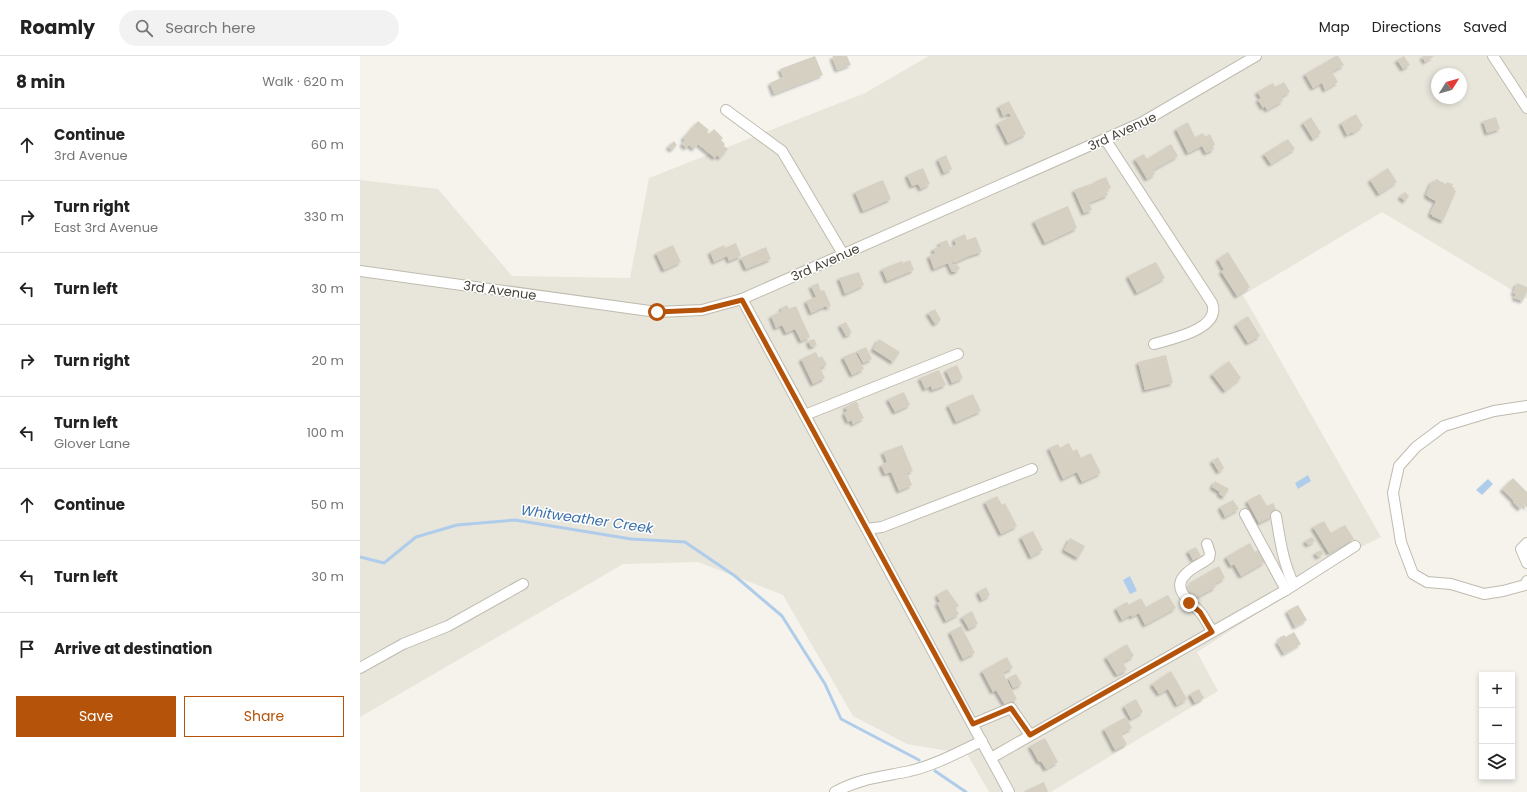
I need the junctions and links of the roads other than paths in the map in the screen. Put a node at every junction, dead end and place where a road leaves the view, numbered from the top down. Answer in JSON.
{"nodes":[{"id":1,"x":1256,"y":56,"type":"edge"},
{"id":2,"x":1493,"y":56,"type":"edge"},
{"id":3,"x":1527,"y":108,"type":"edge"},
{"id":4,"x":726,"y":110,"type":"dead end"},
{"id":5,"x":1105,"y":139,"type":"junction"},
{"id":6,"x":843,"y":254,"type":"junction"},
{"id":7,"x":360,"y":271,"type":"edge"},
{"id":8,"x":742,"y":300,"type":"junction"},
{"id":9,"x":1154,"y":344,"type":"dead end"},
{"id":10,"x":958,"y":354,"type":"dead end"},
{"id":11,"x":1527,"y":406,"type":"edge"},
{"id":12,"x":805,"y":415,"type":"junction"},
{"id":13,"x":1032,"y":469,"type":"dead end"},
{"id":14,"x":1245,"y":514,"type":"dead end"},
{"id":15,"x":1276,"y":516,"type":"dead end"},
{"id":16,"x":867,"y":528,"type":"junction"},
{"id":17,"x":1527,"y":543,"type":"edge"},
{"id":18,"x":1207,"y":544,"type":"dead end"},
{"id":19,"x":1355,"y":546,"type":"dead end"},
{"id":20,"x":1527,"y":563,"type":"edge"},
{"id":21,"x":1527,"y":581,"type":"edge"},
{"id":22,"x":523,"y":584,"type":"dead end"},
{"id":23,"x":1290,"y":587,"type":"junction"},
{"id":24,"x":1212,"y":632,"type":"junction"},
{"id":25,"x":360,"y":668,"type":"edge"},
{"id":26,"x":973,"y":724,"type":"junction"},
{"id":27,"x":1030,"y":735,"type":"junction"},
{"id":28,"x":982,"y":740,"type":"junction"},
{"id":29,"x":991,"y":758,"type":"junction"},
{"id":30,"x":835,"y":792,"type":"edge"},
{"id":31,"x":1009,"y":792,"type":"edge"}],
"edges":[{"from":1,"to":5,"type":"street","name":"3rd Avenue"},
{"from":2,"to":3,"type":"street"},
{"from":4,"to":6,"type":"street"},
{"from":5,"to":6,"type":"street","name":"3rd Avenue"},
{"from":5,"to":9,"type":"street"},
{"from":6,"to":8,"type":"street","name":"3rd Avenue"},
{"from":7,"to":8,"type":"street","name":"3rd Avenue"},
{"from":8,"to":12,"type":"street"},
{"from":10,"to":12,"type":"street"},
{"from":11,"to":21,"type":"street"},
{"from":12,"to":16,"type":"street"},
{"from":13,"to":16,"type":"street"},
{"from":14,"to":23,"type":"street"},
{"from":15,"to":23,"type":"street"},
{"from":16,"to":26,"type":"street"},
{"from":17,"to":20,"type":"street"},
{"from":18,"to":24,"type":"street"},
{"from":19,"to":23,"type":"street"},
{"from":22,"to":25,"type":"street"},
{"from":23,"to":24,"type":"street"},
{"from":24,"to":27,"type":"street"},
{"from":26,"to":27,"type":"street"},
{"from":26,"to":28,"type":"street"},
{"from":27,"to":29,"type":"street"},
{"from":28,"to":29,"type":"street"},
{"from":28,"to":30,"type":"street"},
{"from":29,"to":31,"type":"street"}]}
